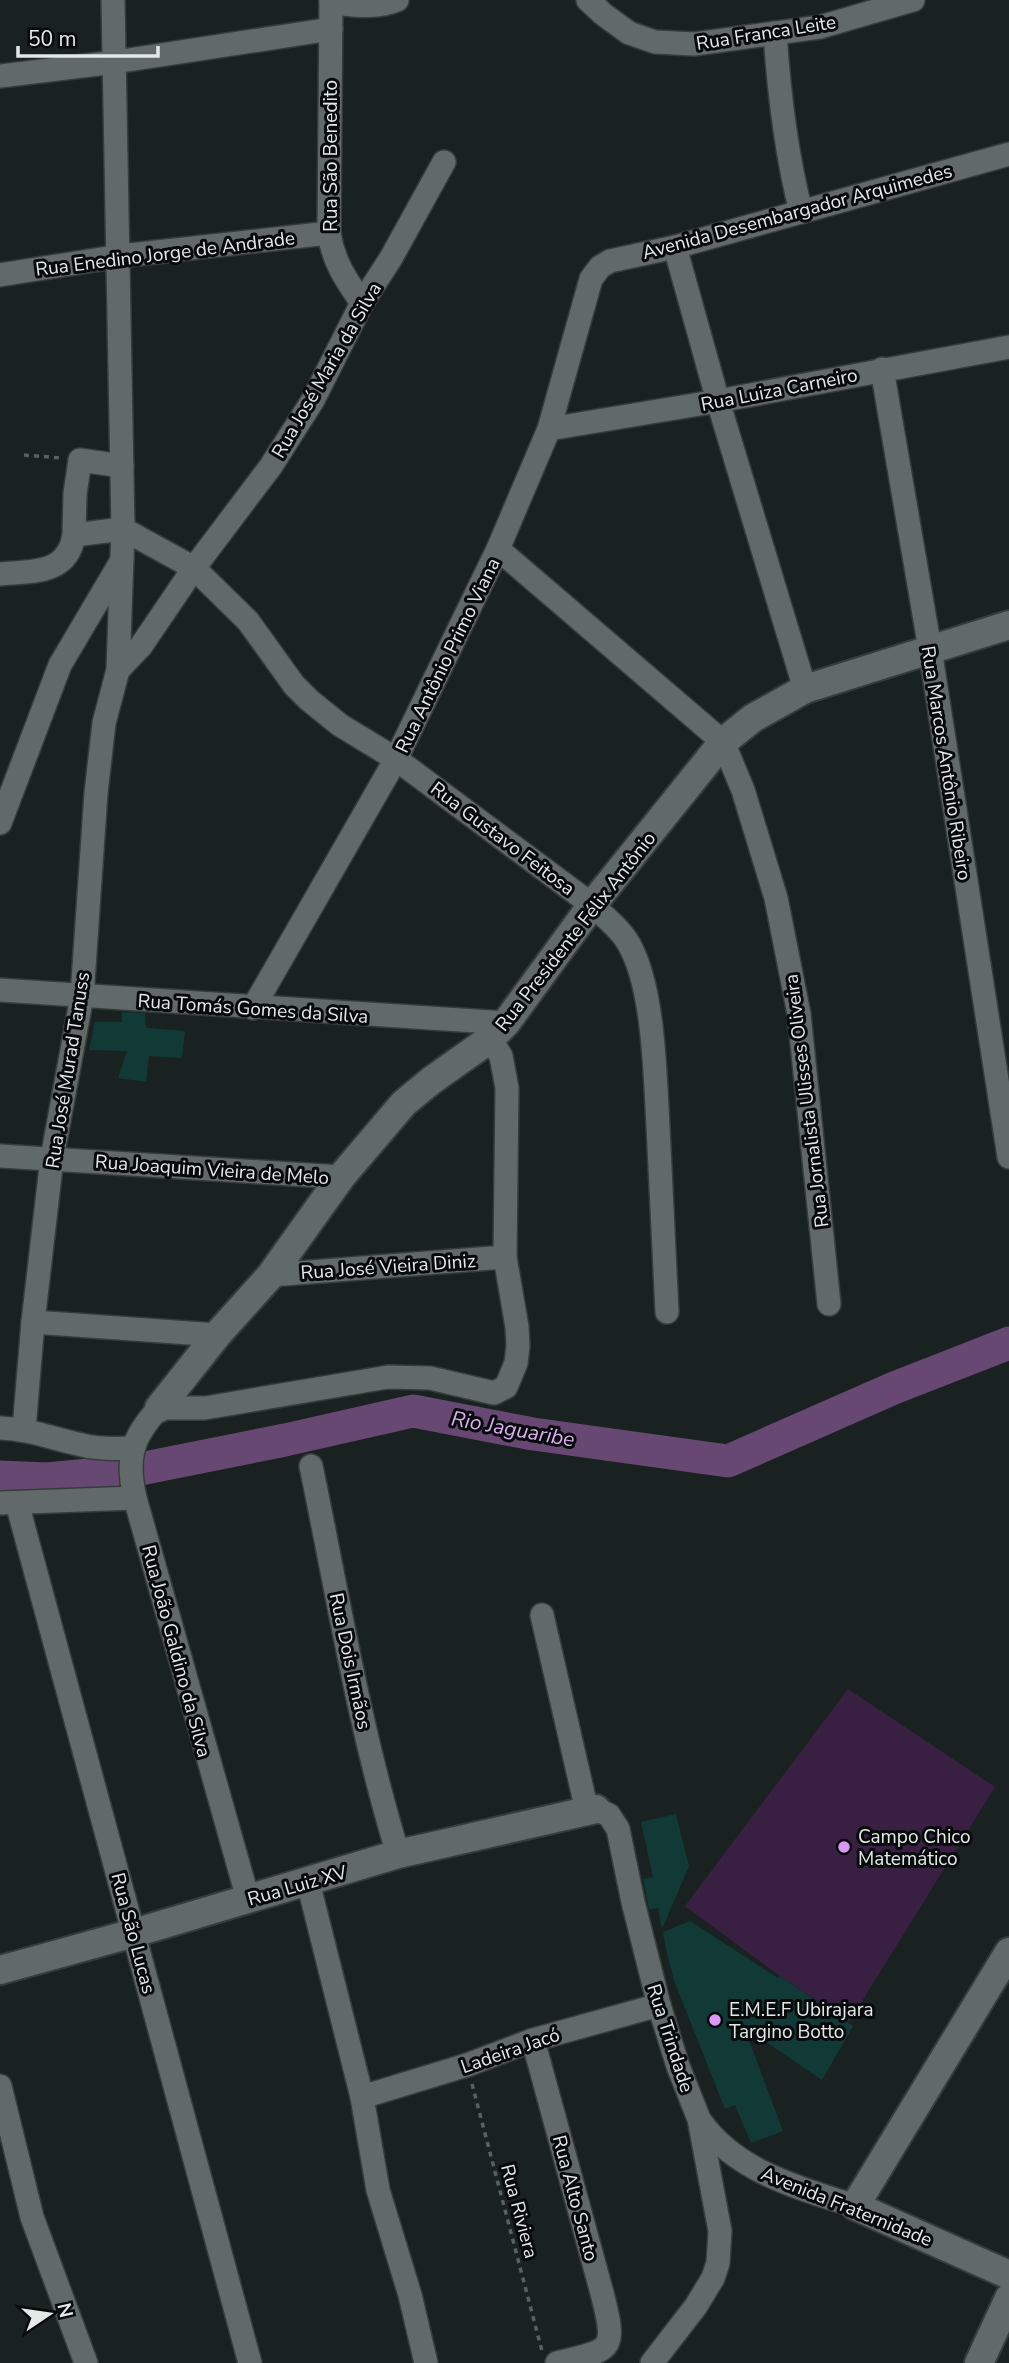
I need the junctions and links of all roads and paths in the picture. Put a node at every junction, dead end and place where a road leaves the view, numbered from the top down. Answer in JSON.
{"nodes":[{"id":1,"x":113,"y":0,"type":"edge"},
{"id":2,"x":397,"y":0,"type":"edge"},
{"id":3,"x":588,"y":0,"type":"edge"},
{"id":4,"x":913,"y":0,"type":"edge"},
{"id":5,"x":331,"y":2,"type":"edge"},
{"id":6,"x":331,"y":29,"type":"junction"},
{"id":7,"x":775,"y":33,"type":"junction"},
{"id":8,"x":115,"y":62,"type":"junction"},
{"id":9,"x":0,"y":76,"type":"edge"},
{"id":10,"x":1009,"y":154,"type":"edge"},
{"id":11,"x":444,"y":162,"type":"dead end"},
{"id":12,"x":800,"y":212,"type":"junction"},
{"id":13,"x":329,"y":233,"type":"junction"},
{"id":14,"x":675,"y":247,"type":"junction"},
{"id":15,"x":120,"y":256,"type":"junction"},
{"id":16,"x":0,"y":275,"type":"edge"},
{"id":17,"x":591,"y":279,"type":"joint"},
{"id":18,"x":362,"y":303,"type":"junction"},
{"id":19,"x":1009,"y":347,"type":"edge"},
{"id":20,"x":882,"y":369,"type":"junction"},
{"id":21,"x":718,"y":401,"type":"junction"},
{"id":22,"x":549,"y":429,"type":"junction"},
{"id":23,"x":24,"y":455,"type":"dead end"},
{"id":24,"x":80,"y":460,"type":"junction"},
{"id":25,"x":122,"y":466,"type":"junction"},
{"id":26,"x":123,"y":529,"type":"junction"},
{"id":27,"x":74,"y":535,"type":"junction"},
{"id":28,"x":498,"y":549,"type":"junction"},
{"id":29,"x":122,"y":560,"type":"junction"},
{"id":30,"x":194,"y":568,"type":"junction"},
{"id":31,"x":0,"y":575,"type":"edge"},
{"id":32,"x":1009,"y":625,"type":"edge"},
{"id":33,"x":929,"y":649,"type":"junction"},
{"id":34,"x":118,"y":670,"type":"junction"},
{"id":35,"x":804,"y":689,"type":"junction"},
{"id":36,"x":723,"y":742,"type":"junction"},
{"id":37,"x":396,"y":759,"type":"junction"},
{"id":38,"x":0,"y":823,"type":"edge"},
{"id":39,"x":592,"y":905,"type":"junction"},
{"id":40,"x":0,"y":990,"type":"edge"},
{"id":41,"x":82,"y":996,"type":"junction"},
{"id":42,"x":253,"y":1008,"type":"junction"},
{"id":43,"x":498,"y":1031,"type":"junction"},
{"id":44,"x":0,"y":1156,"type":"edge"},
{"id":45,"x":1009,"y":1157,"type":"edge"},
{"id":46,"x":52,"y":1158,"type":"junction"},
{"id":47,"x":341,"y":1177,"type":"junction"},
{"id":48,"x":505,"y":1257,"type":"junction"},
{"id":49,"x":271,"y":1275,"type":"junction"},
{"id":50,"x":829,"y":1304,"type":"dead end"},
{"id":51,"x":667,"y":1312,"type":"dead end"},
{"id":52,"x":33,"y":1322,"type":"junction"},
{"id":53,"x":217,"y":1335,"type":"junction"},
{"id":54,"x":159,"y":1408,"type":"junction"},
{"id":55,"x":0,"y":1428,"type":"edge"},
{"id":56,"x":24,"y":1429,"type":"junction"},
{"id":57,"x":131,"y":1453,"type":"junction"},
{"id":58,"x":311,"y":1466,"type":"dead end"},
{"id":59,"x":134,"y":1492,"type":"junction"},
{"id":60,"x":8,"y":1503,"type":"edge"},
{"id":61,"x":542,"y":1615,"type":"dead end"},
{"id":62,"x":592,"y":1810,"type":"junction"},
{"id":63,"x":398,"y":1854,"type":"junction"},
{"id":64,"x":308,"y":1882,"type":"junction"},
{"id":65,"x":248,"y":1899,"type":"junction"},
{"id":66,"x":134,"y":1933,"type":"junction"},
{"id":67,"x":1009,"y":1952,"type":"edge"},
{"id":68,"x":0,"y":1970,"type":"edge"},
{"id":69,"x":659,"y":2005,"type":"junction"},
{"id":70,"x":533,"y":2040,"type":"junction"},
{"id":71,"x":467,"y":2065,"type":"junction"},
{"id":72,"x":0,"y":2086,"type":"edge"},
{"id":73,"x":362,"y":2097,"type":"junction"},
{"id":74,"x":699,"y":2119,"type":"junction"},
{"id":75,"x":855,"y":2206,"type":"junction"},
{"id":76,"x":1009,"y":2275,"type":"edge"},
{"id":77,"x":1009,"y":2298,"type":"edge"},
{"id":78,"x":86,"y":2363,"type":"edge"},
{"id":79,"x":250,"y":2363,"type":"edge"},
{"id":80,"x":426,"y":2363,"type":"edge"},
{"id":81,"x":546,"y":2363,"type":"edge"},
{"id":82,"x":557,"y":2363,"type":"edge"},
{"id":83,"x":652,"y":2363,"type":"edge"},
{"id":84,"x":979,"y":2363,"type":"edge"}],
"edges":[{"from":1,"to":8,"type":"street","name":"Rua José Murad Tanuss"},
{"from":2,"to":5,"type":"street"},
{"from":3,"to":7,"type":"street","name":"Rua Franca Leite"},
{"from":4,"to":7,"type":"street","name":"Rua Franca Leite"},
{"from":5,"to":6,"type":"street","name":"Rua São Benedito"},
{"from":6,"to":8,"type":"street"},
{"from":6,"to":13,"type":"street","name":"Rua São Benedito"},
{"from":7,"to":12,"type":"street"},
{"from":8,"to":9,"type":"street"},
{"from":8,"to":15,"type":"street","name":"Rua José Murad Tanuss"},
{"from":10,"to":12,"type":"street","name":"Avenida Desembargador Arquimedes"},
{"from":11,"to":18,"type":"street","name":"Rua José Maria da Silva"},
{"from":12,"to":14,"type":"street","name":"Avenida Desembargador Arquimedes"},
{"from":13,"to":15,"type":"street","name":"Rua Enedino Jorge de Andrade"},
{"from":13,"to":18,"type":"street","name":"Rua São Benedito"},
{"from":14,"to":17,"type":"street","name":"Avenida Desembargador Arquimedes"},
{"from":14,"to":21,"type":"street"},
{"from":15,"to":16,"type":"street","name":"Rua Enedino Jorge de Andrade"},
{"from":15,"to":25,"type":"street","name":"Rua José Murad Tanuss"},
{"from":17,"to":22,"type":"street","name":"Rua Antônio Primo Viana"},
{"from":18,"to":30,"type":"street","name":"Rua José Maria da Silva"},
{"from":19,"to":20,"type":"street","name":"Rua Luiza Carneiro"},
{"from":20,"to":21,"type":"street","name":"Rua Luiza Carneiro"},
{"from":20,"to":33,"type":"street","name":"Rua Marcos Antônio Ribeiro"},
{"from":21,"to":22,"type":"street","name":"Rua Luiza Carneiro"},
{"from":21,"to":35,"type":"street"},
{"from":22,"to":28,"type":"street","name":"Rua Antônio Primo Viana"},
{"from":23,"to":24,"type":"path"},
{"from":24,"to":25,"type":"street"},
{"from":24,"to":27,"type":"street"},
{"from":25,"to":26,"type":"street","name":"Rua José Murad Tanuss"},
{"from":26,"to":27,"type":"street"},
{"from":26,"to":29,"type":"street","name":"Rua José Murad Tanuss"},
{"from":26,"to":30,"type":"street","name":"Rua Gustavo Feitosa"},
{"from":27,"to":31,"type":"street"},
{"from":28,"to":36,"type":"street","name":"Rua Jornalista Ulisses Oliveira"},
{"from":28,"to":37,"type":"street","name":"Rua Antônio Primo Viana"},
{"from":29,"to":34,"type":"street","name":"Rua José Murad Tanuss"},
{"from":29,"to":38,"type":"street"},
{"from":30,"to":34,"type":"street","name":"Rua José Maria da Silva"},
{"from":30,"to":37,"type":"street","name":"Rua Gustavo Feitosa"},
{"from":32,"to":33,"type":"street","name":"Rua Presidente Félix Antônio"},
{"from":33,"to":35,"type":"street","name":"Rua Presidente Félix Antônio"},
{"from":33,"to":45,"type":"street","name":"Rua Marcos Antônio Ribeiro"},
{"from":34,"to":41,"type":"street","name":"Rua José Murad Tanuss"},
{"from":35,"to":36,"type":"street","name":"Rua Presidente Félix Antônio"},
{"from":36,"to":39,"type":"street","name":"Rua Presidente Félix Antônio"},
{"from":36,"to":50,"type":"street","name":"Rua Jornalista Ulisses Oliveira"},
{"from":37,"to":39,"type":"street","name":"Rua Gustavo Feitosa"},
{"from":37,"to":42,"type":"street","name":"Rua Antônio Primo Viana"},
{"from":39,"to":43,"type":"street","name":"Rua Presidente Félix Antônio"},
{"from":39,"to":51,"type":"street","name":"Rua Gustavo Feitosa"},
{"from":40,"to":41,"type":"street","name":"Rua Tomás Gomes da Silva"},
{"from":41,"to":42,"type":"street","name":"Rua Tomás Gomes da Silva"},
{"from":41,"to":46,"type":"street","name":"Rua José Murad Tanuss"},
{"from":42,"to":43,"type":"street","name":"Rua Tomás Gomes da Silva"},
{"from":43,"to":47,"type":"street","name":"Rua Presidente Félix Antônio"},
{"from":43,"to":48,"type":"street"},
{"from":44,"to":46,"type":"street","name":"Rua Joaquim Vieira de Melo"},
{"from":46,"to":47,"type":"street","name":"Rua Joaquim Vieira de Melo"},
{"from":46,"to":52,"type":"street","name":"Rua José Murad Tanuss"},
{"from":47,"to":49,"type":"street","name":"Rua Presidente Félix Antônio"},
{"from":48,"to":49,"type":"street","name":"Rua José Vieira Diniz"},
{"from":48,"to":54,"type":"street"},
{"from":49,"to":53,"type":"street","name":"Rua Presidente Félix Antônio"},
{"from":52,"to":53,"type":"street"},
{"from":52,"to":56,"type":"street","name":"Rua José Murad Tanuss"},
{"from":53,"to":54,"type":"street","name":"Rua Presidente Félix Antônio"},
{"from":54,"to":57,"type":"street"},
{"from":55,"to":56,"type":"street"},
{"from":56,"to":57,"type":"street"},
{"from":57,"to":59,"type":"street","name":"Rua João Galdino da Silva"},
{"from":58,"to":63,"type":"street","name":"Rua Dois Irmãos"},
{"from":59,"to":60,"type":"street"},
{"from":59,"to":65,"type":"street","name":"Rua João Galdino da Silva"},
{"from":60,"to":66,"type":"street","name":"Rua São Lucas"},
{"from":61,"to":62,"type":"street"},
{"from":62,"to":63,"type":"street","name":"Rua Luiz XV"},
{"from":62,"to":69,"type":"street","name":"Rua Trindade"},
{"from":63,"to":64,"type":"street","name":"Rua Luiz XV"},
{"from":64,"to":65,"type":"street","name":"Rua Luiz XV"},
{"from":64,"to":73,"type":"street"},
{"from":65,"to":66,"type":"street","name":"Rua Luiz XV"},
{"from":66,"to":68,"type":"street","name":"Rua Luiz XV"},
{"from":66,"to":79,"type":"street","name":"Rua São Lucas"},
{"from":67,"to":75,"type":"street"},
{"from":69,"to":70,"type":"street","name":"Ladeira Jacó"},
{"from":69,"to":74,"type":"street","name":"Rua Trindade"},
{"from":70,"to":71,"type":"street","name":"Ladeira Jacó"},
{"from":70,"to":82,"type":"street","name":"Rua Alto Santo"},
{"from":71,"to":73,"type":"street","name":"Ladeira Jacó"},
{"from":71,"to":81,"type":"path","name":"Rua Riviera"},
{"from":72,"to":78,"type":"street"},
{"from":73,"to":80,"type":"street"},
{"from":74,"to":75,"type":"street","name":"Avenida Fraternidade"},
{"from":74,"to":83,"type":"street","name":"Rua Trindade"},
{"from":75,"to":76,"type":"street","name":"Avenida Fraternidade"},
{"from":77,"to":84,"type":"street"}]}
